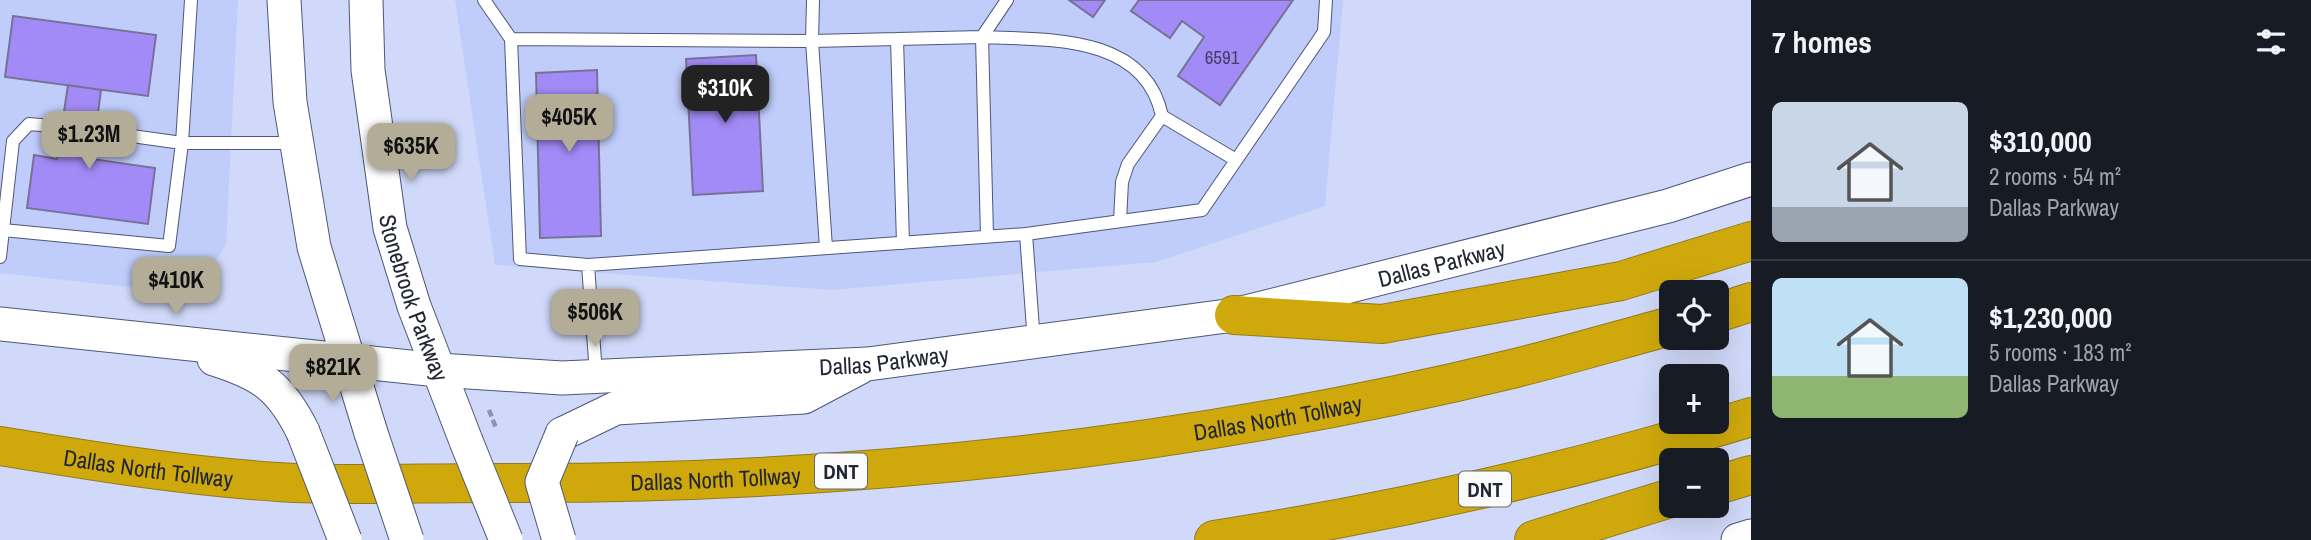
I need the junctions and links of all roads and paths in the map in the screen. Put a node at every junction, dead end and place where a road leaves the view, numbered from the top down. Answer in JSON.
{"nodes":[{"id":1,"x":191,"y":0,"type":"edge"},
{"id":2,"x":284,"y":0,"type":"edge"},
{"id":3,"x":366,"y":0,"type":"edge"},
{"id":4,"x":484,"y":0,"type":"edge"},
{"id":5,"x":813,"y":0,"type":"edge"},
{"id":6,"x":1007,"y":0,"type":"edge"},
{"id":7,"x":1326,"y":0,"type":"edge"},
{"id":8,"x":982,"y":37,"type":"junction"},
{"id":9,"x":511,"y":39,"type":"junction"},
{"id":10,"x":897,"y":39,"type":"junction"},
{"id":11,"x":812,"y":41,"type":"junction"},
{"id":12,"x":1162,"y":116,"type":"junction"},
{"id":13,"x":62,"y":127,"type":"dead end"},
{"id":14,"x":96,"y":131,"type":"dead end"},
{"id":15,"x":298,"y":143,"type":"junction"},
{"id":16,"x":182,"y":144,"type":"junction"},
{"id":17,"x":1236,"y":160,"type":"junction"},
{"id":18,"x":1751,"y":179,"type":"edge"},
{"id":19,"x":1120,"y":221,"type":"junction"},
{"id":20,"x":2,"y":230,"type":"edge"},
{"id":21,"x":1026,"y":234,"type":"junction"},
{"id":22,"x":987,"y":236,"type":"junction"},
{"id":23,"x":1751,"y":241,"type":"edge"},
{"id":24,"x":902,"y":243,"type":"junction"},
{"id":25,"x":826,"y":248,"type":"junction"},
{"id":26,"x":0,"y":257,"type":"edge"},
{"id":27,"x":588,"y":265,"type":"junction"},
{"id":28,"x":1751,"y":302,"type":"edge"},
{"id":29,"x":1729,"y":309,"type":"edge"},
{"id":30,"x":1234,"y":315,"type":"junction"},
{"id":31,"x":0,"y":324,"type":"edge"},
{"id":32,"x":1659,"y":329,"type":"edge"},
{"id":33,"x":1034,"y":342,"type":"junction"},
{"id":34,"x":161,"y":343,"type":"junction"},
{"id":35,"x":346,"y":359,"type":"junction"},
{"id":36,"x":868,"y":364,"type":"junction"},
{"id":37,"x":438,"y":370,"type":"junction"},
{"id":38,"x":596,"y":376,"type":"junction"},
{"id":39,"x":1751,"y":416,"type":"edge"},
{"id":40,"x":0,"y":446,"type":"edge"},
{"id":41,"x":1751,"y":475,"type":"edge"},
{"id":42,"x":1729,"y":481,"type":"edge"},
{"id":43,"x":1659,"y":502,"type":"edge"},
{"id":44,"x":1751,"y":536,"type":"edge"},
{"id":45,"x":345,"y":540,"type":"edge"},
{"id":46,"x":407,"y":540,"type":"edge"},
{"id":47,"x":506,"y":540,"type":"edge"},
{"id":48,"x":559,"y":540,"type":"edge"},
{"id":49,"x":1214,"y":540,"type":"edge"},
{"id":50,"x":1534,"y":540,"type":"edge"},
{"id":51,"x":1738,"y":540,"type":"edge"}],
"edges":[{"from":1,"to":16,"type":"lane"},
{"from":2,"to":15,"type":"main road"},
{"from":3,"to":37,"type":"main road","name":"Stonebrook Parkway"},
{"from":4,"to":9,"type":"lane"},
{"from":5,"to":11,"type":"lane"},
{"from":6,"to":8,"type":"lane"},
{"from":7,"to":17,"type":"lane"},
{"from":8,"to":10,"type":"lane"},
{"from":8,"to":12,"type":"lane"},
{"from":8,"to":22,"type":"lane"},
{"from":9,"to":11,"type":"lane"},
{"from":9,"to":27,"type":"lane"},
{"from":10,"to":11,"type":"lane"},
{"from":10,"to":24,"type":"lane"},
{"from":11,"to":25,"type":"lane"},
{"from":12,"to":17,"type":"lane"},
{"from":12,"to":19,"type":"lane"},
{"from":13,"to":20,"type":"lane"},
{"from":14,"to":16,"type":"lane"},
{"from":15,"to":16,"type":"lane"},
{"from":15,"to":35,"type":"main road"},
{"from":16,"to":20,"type":"lane"},
{"from":17,"to":19,"type":"lane"},
{"from":18,"to":30,"type":"main road","name":"Dallas Parkway"},
{"from":19,"to":21,"type":"lane"},
{"from":20,"to":26,"type":"lane"},
{"from":21,"to":22,"type":"lane"},
{"from":21,"to":33,"type":"lane"},
{"from":22,"to":24,"type":"lane"},
{"from":23,"to":30,"type":"highway"},
{"from":24,"to":25,"type":"lane"},
{"from":25,"to":27,"type":"lane"},
{"from":27,"to":38,"type":"lane"},
{"from":28,"to":29,"type":"highway"},
{"from":30,"to":33,"type":"main road","name":"Dallas Parkway"},
{"from":31,"to":34,"type":"main road","name":"Dallas Parkway"},
{"from":32,"to":40,"type":"highway","name":"Dallas North Tollway","number":"DNT"},
{"from":33,"to":36,"type":"main road","name":"Dallas Parkway"},
{"from":34,"to":35,"type":"main road","name":"Dallas Parkway"},
{"from":34,"to":45,"type":"main road","bridge":true},
{"from":35,"to":37,"type":"main road","name":"Dallas Parkway"},
{"from":35,"to":46,"type":"main road","bridge":true},
{"from":36,"to":38,"type":"main road","name":"Dallas Parkway"},
{"from":36,"to":48,"type":"main road","bridge":true},
{"from":37,"to":38,"type":"main road","name":"Dallas Parkway"},
{"from":37,"to":47,"type":"main road","name":"Stonebrook Parkway","bridge":true},
{"from":39,"to":49,"type":"highway","number":"DNT"},
{"from":41,"to":42,"type":"highway"},
{"from":43,"to":50,"type":"highway"},
{"from":44,"to":51,"type":"main road"}]}
